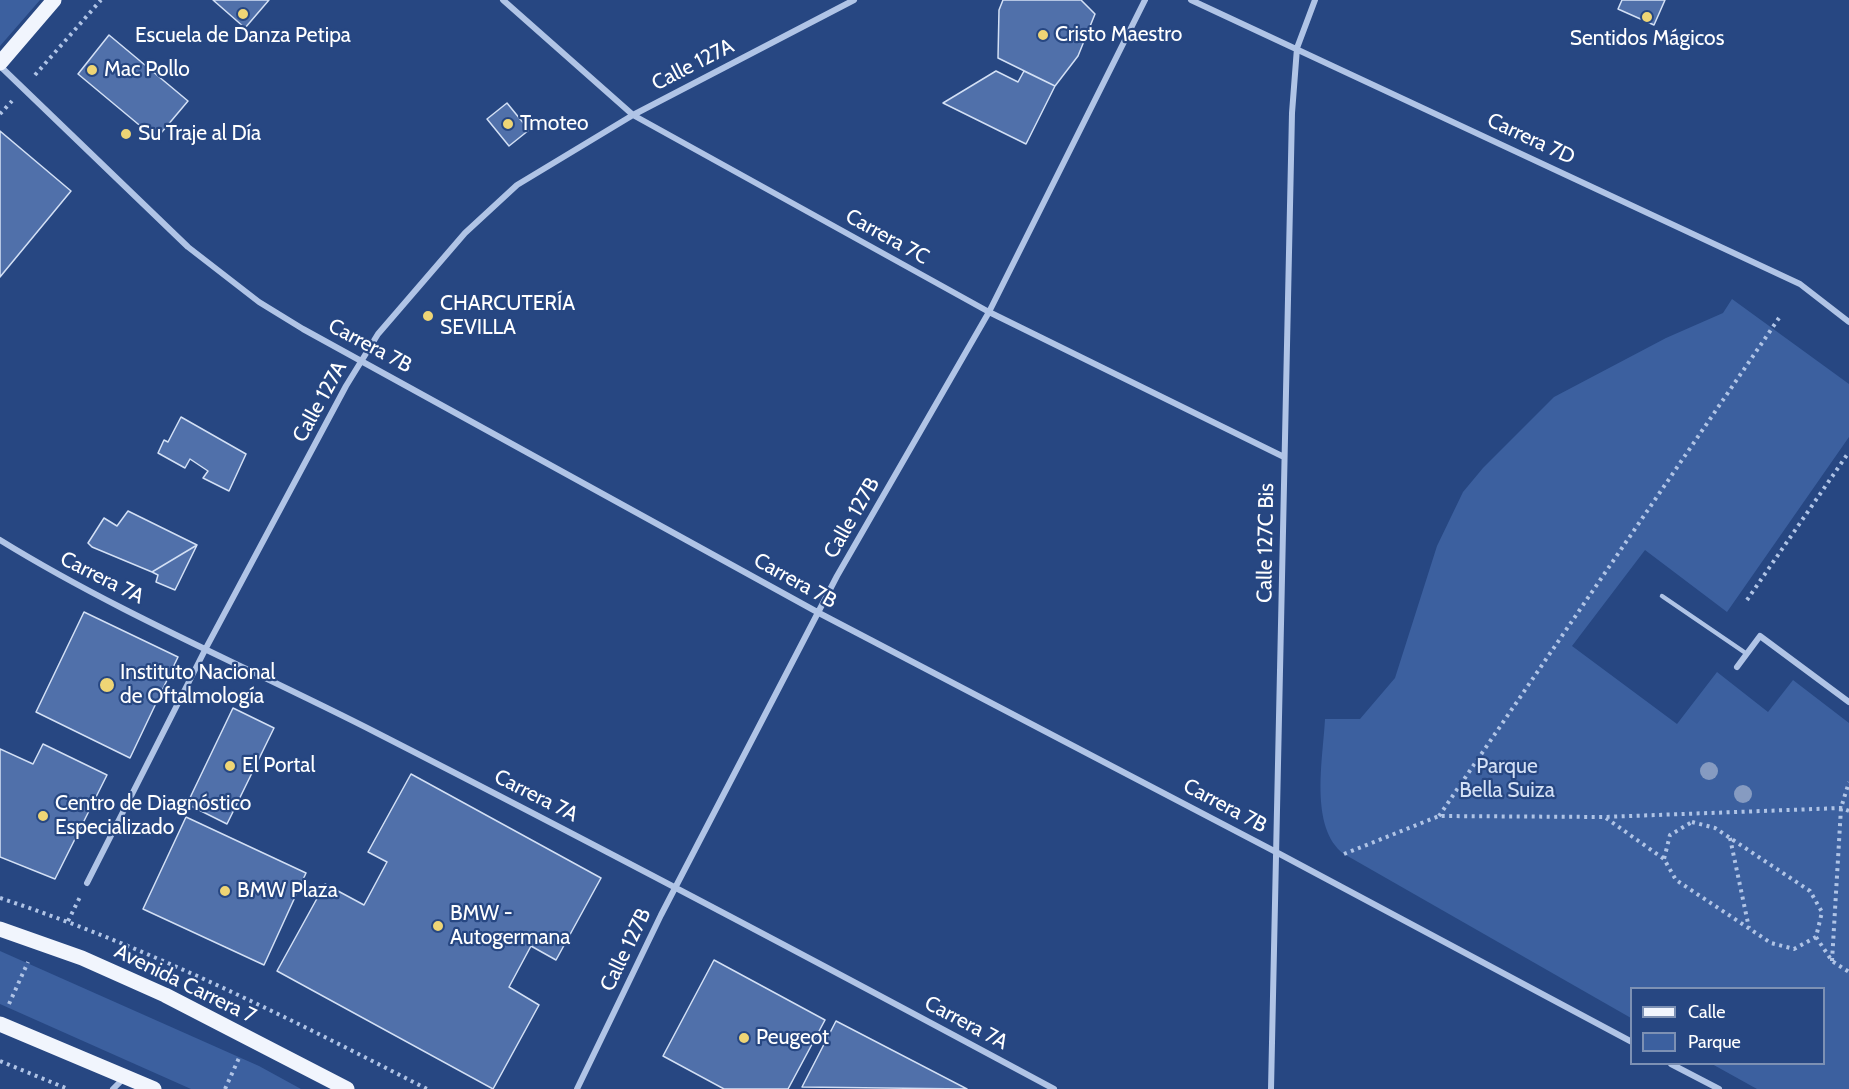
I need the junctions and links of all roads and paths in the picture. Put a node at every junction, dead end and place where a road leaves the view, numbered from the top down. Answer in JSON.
{"nodes":[{"id":1,"x":54,"y":0,"type":"edge"},
{"id":2,"x":101,"y":0,"type":"edge"},
{"id":3,"x":503,"y":0,"type":"edge"},
{"id":4,"x":854,"y":0,"type":"edge"},
{"id":5,"x":1145,"y":0,"type":"edge"},
{"id":6,"x":1191,"y":0,"type":"edge"},
{"id":7,"x":1315,"y":0,"type":"edge"},
{"id":8,"x":1297,"y":48,"type":"junction"},
{"id":9,"x":0,"y":64,"type":"edge"},
{"id":10,"x":24,"y":87,"type":"junction"},
{"id":11,"x":0,"y":114,"type":"edge"},
{"id":12,"x":633,"y":115,"type":"junction"},
{"id":13,"x":989,"y":312,"type":"junction"},
{"id":14,"x":1779,"y":318,"type":"dead end"},
{"id":15,"x":1849,"y":322,"type":"edge"},
{"id":16,"x":362,"y":360,"type":"junction"},
{"id":17,"x":1849,"y":453,"type":"edge"},
{"id":18,"x":1284,"y":457,"type":"junction"},
{"id":19,"x":0,"y":540,"type":"edge"},
{"id":20,"x":1662,"y":596,"type":"dead end"},
{"id":21,"x":1747,"y":600,"type":"dead end"},
{"id":22,"x":819,"y":613,"type":"junction"},
{"id":23,"x":206,"y":648,"type":"junction"},
{"id":24,"x":1747,"y":654,"type":"junction"},
{"id":25,"x":1737,"y":667,"type":"dead end"},
{"id":26,"x":1849,"y":702,"type":"edge"},
{"id":27,"x":1849,"y":782,"type":"edge"},
{"id":28,"x":1841,"y":808,"type":"junction"},
{"id":29,"x":1849,"y":811,"type":"edge"},
{"id":30,"x":1438,"y":816,"type":"junction"},
{"id":31,"x":1604,"y":817,"type":"junction"},
{"id":32,"x":1730,"y":838,"type":"junction"},
{"id":33,"x":1276,"y":852,"type":"junction"},
{"id":34,"x":1344,"y":854,"type":"dead end"},
{"id":35,"x":1664,"y":859,"type":"junction"},
{"id":36,"x":87,"y":883,"type":"joint"},
{"id":37,"x":678,"y":887,"type":"junction"},
{"id":38,"x":0,"y":898,"type":"edge"},
{"id":39,"x":68,"y":921,"type":"junction"},
{"id":40,"x":1749,"y":928,"type":"junction"},
{"id":41,"x":0,"y":929,"type":"edge"},
{"id":42,"x":1816,"y":937,"type":"junction"},
{"id":43,"x":37,"y":942,"type":"junction"},
{"id":44,"x":1832,"y":961,"type":"junction"},
{"id":45,"x":1849,"y":972,"type":"edge"},
{"id":46,"x":0,"y":1024,"type":"edge"},
{"id":47,"x":248,"y":1038,"type":"junction"},
{"id":48,"x":1630,"y":1041,"type":"edge"},
{"id":49,"x":0,"y":1061,"type":"edge"},
{"id":50,"x":1673,"y":1065,"type":"edge"},
{"id":51,"x":126,"y":1075,"type":"junction"},
{"id":52,"x":68,"y":1089,"type":"edge"},
{"id":53,"x":113,"y":1089,"type":"edge"},
{"id":54,"x":154,"y":1089,"type":"edge"},
{"id":55,"x":225,"y":1089,"type":"edge"},
{"id":56,"x":347,"y":1089,"type":"edge"},
{"id":57,"x":427,"y":1089,"type":"edge"},
{"id":58,"x":577,"y":1089,"type":"edge"},
{"id":59,"x":1054,"y":1089,"type":"edge"},
{"id":60,"x":1271,"y":1089,"type":"edge"},
{"id":61,"x":1719,"y":1089,"type":"edge"}],
"edges":[{"from":1,"to":9,"type":"main road"},
{"from":2,"to":10,"type":"path"},
{"from":3,"to":12,"type":"street","name":"Carrera 7C"},
{"from":4,"to":12,"type":"street","name":"Calle 127A"},
{"from":5,"to":13,"type":"street","name":"Calle 127B"},
{"from":6,"to":8,"type":"street","name":"Carrera 7D"},
{"from":7,"to":8,"type":"street","name":"Calle 127C Bis"},
{"from":8,"to":15,"type":"street","name":"Carrera 7D"},
{"from":8,"to":18,"type":"street","name":"Calle 127C Bis"},
{"from":9,"to":10,"type":"street","name":"Carrera 7B"},
{"from":10,"to":11,"type":"path"},
{"from":10,"to":16,"type":"street","name":"Carrera 7B"},
{"from":12,"to":13,"type":"street","name":"Carrera 7C"},
{"from":12,"to":16,"type":"street","name":"Calle 127A"},
{"from":13,"to":18,"type":"street","name":"Carrera 7C"},
{"from":13,"to":22,"type":"street","name":"Calle 127B"},
{"from":14,"to":30,"type":"path"},
{"from":16,"to":22,"type":"street","name":"Carrera 7B"},
{"from":16,"to":23,"type":"street","name":"Calle 127A"},
{"from":17,"to":21,"type":"path"},
{"from":18,"to":33,"type":"street","name":"Calle 127C Bis"},
{"from":19,"to":23,"type":"street","name":"Carrera 7A"},
{"from":20,"to":24,"type":"lane"},
{"from":22,"to":33,"type":"street","name":"Carrera 7B"},
{"from":22,"to":37,"type":"street","name":"Calle 127B"},
{"from":23,"to":36,"type":"street","name":"Calle 127A"},
{"from":23,"to":37,"type":"street","name":"Carrera 7A"},
{"from":24,"to":25,"type":"street"},
{"from":24,"to":26,"type":"street"},
{"from":27,"to":28,"type":"path"},
{"from":28,"to":29,"type":"path"},
{"from":28,"to":31,"type":"path"},
{"from":28,"to":44,"type":"path"},
{"from":30,"to":31,"type":"path"},
{"from":30,"to":34,"type":"path"},
{"from":31,"to":35,"type":"path"},
{"from":32,"to":35,"type":"path"},
{"from":32,"to":40,"type":"path"},
{"from":32,"to":42,"type":"path"},
{"from":33,"to":48,"type":"street","name":"Carrera 7B"},
{"from":33,"to":60,"type":"street","name":"Calle 127C Bis"},
{"from":35,"to":40,"type":"path"},
{"from":36,"to":39,"type":"path"},
{"from":37,"to":58,"type":"street","name":"Calle 127B"},
{"from":37,"to":59,"type":"street","name":"Carrera 7A"},
{"from":38,"to":39,"type":"path"},
{"from":39,"to":57,"type":"path"},
{"from":40,"to":42,"type":"path"},
{"from":41,"to":43,"type":"main road","name":"Avenida Carrera 7"},
{"from":42,"to":44,"type":"path"},
{"from":43,"to":46,"type":"path"},
{"from":43,"to":47,"type":"main road","name":"Avenida Carrera 7"},
{"from":44,"to":45,"type":"path"},
{"from":46,"to":51,"type":"main road"},
{"from":47,"to":55,"type":"path"},
{"from":47,"to":56,"type":"main road","name":"Avenida Carrera 7"},
{"from":49,"to":52,"type":"path"},
{"from":50,"to":61,"type":"street"},
{"from":51,"to":53,"type":"street"},
{"from":51,"to":54,"type":"main road"}]}
